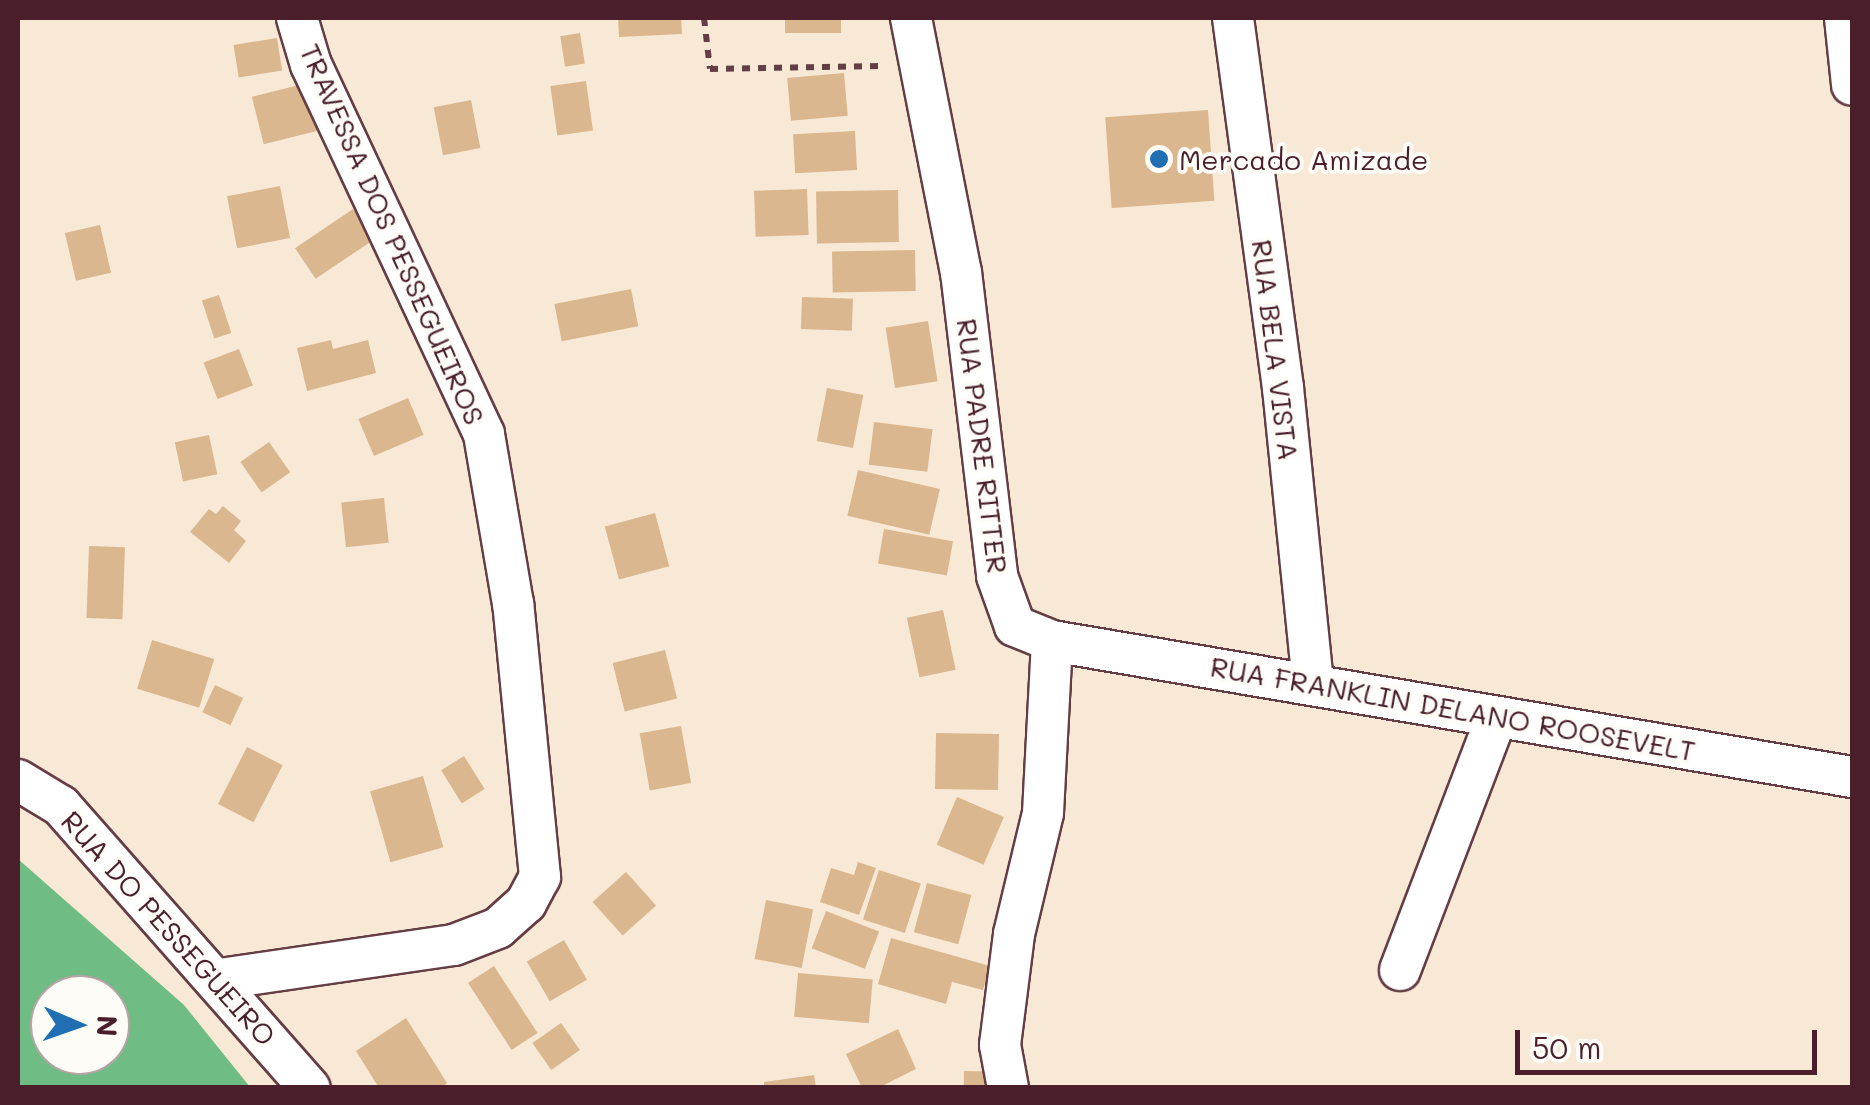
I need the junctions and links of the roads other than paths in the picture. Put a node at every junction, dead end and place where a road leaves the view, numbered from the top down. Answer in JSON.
{"nodes":[{"id":1,"x":296,"y":18,"type":"edge"},
{"id":2,"x":911,"y":18,"type":"edge"},
{"id":3,"x":1233,"y":18,"type":"edge"},
{"id":4,"x":1845,"y":18,"type":"edge"},
{"id":5,"x":1852,"y":85,"type":"edge"},
{"id":6,"x":1052,"y":641,"type":"junction"},
{"id":7,"x":1313,"y":682,"type":"junction"},
{"id":8,"x":1496,"y":718,"type":"junction"},
{"id":9,"x":1852,"y":776,"type":"edge"},
{"id":10,"x":18,"y":780,"type":"edge"},
{"id":11,"x":1400,"y":970,"type":"dead end"},
{"id":12,"x":220,"y":980,"type":"junction"},
{"id":13,"x":310,"y":1088,"type":"edge"},
{"id":14,"x":1008,"y":1088,"type":"edge"}],
"edges":[{"from":1,"to":12,"type":"street","name":"TRAVESSA DOS PESSEGUEIROS"},
{"from":2,"to":6,"type":"street","name":"RUA PADRE RITTER"},
{"from":3,"to":7,"type":"street","name":"RUA BELA VISTA"},
{"from":4,"to":5,"type":"street"},
{"from":6,"to":7,"type":"street","name":"RUA FRANKLIN DELANO ROOSEVELT"},
{"from":6,"to":14,"type":"street"},
{"from":7,"to":8,"type":"street","name":"RUA FRANKLIN DELANO ROOSEVELT"},
{"from":8,"to":9,"type":"street","name":"RUA FRANKLIN DELANO ROOSEVELT"},
{"from":8,"to":11,"type":"street"},
{"from":10,"to":12,"type":"street","name":"RUA DO PESSEGUEIRO"},
{"from":12,"to":13,"type":"street","name":"RUA DO PESSEGUEIRO"}]}
